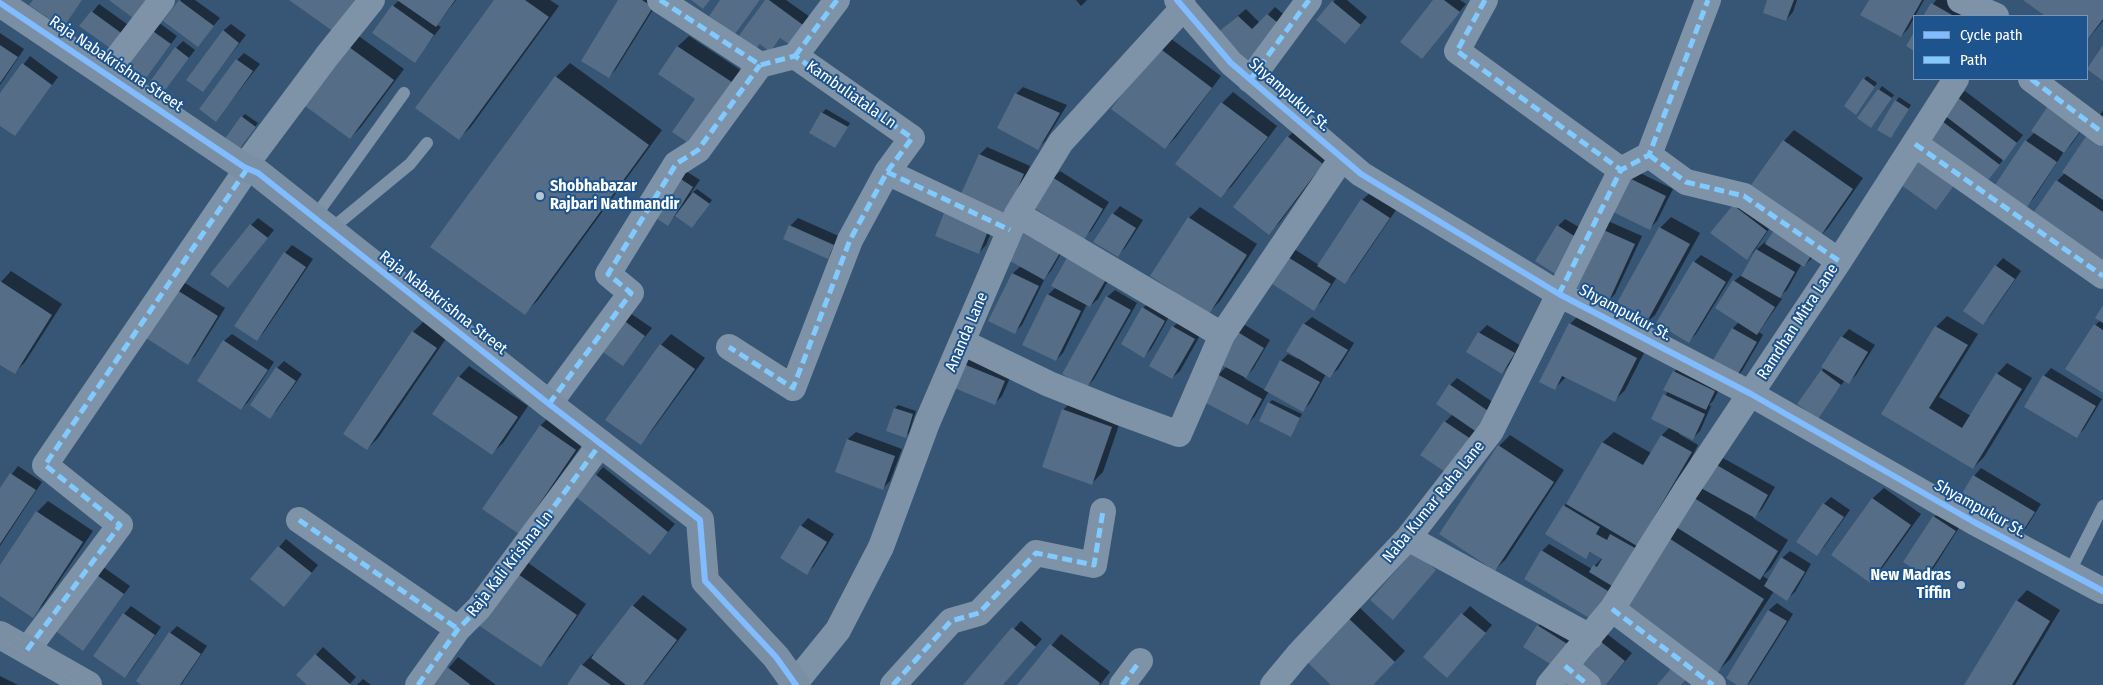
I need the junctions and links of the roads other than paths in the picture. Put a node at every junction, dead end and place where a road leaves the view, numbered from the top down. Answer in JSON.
{"nodes":[{"id":1,"x":162,"y":0,"type":"edge"},
{"id":2,"x":372,"y":0,"type":"edge"},
{"id":3,"x":660,"y":0,"type":"edge"},
{"id":4,"x":837,"y":0,"type":"edge"},
{"id":5,"x":1309,"y":0,"type":"edge"},
{"id":6,"x":1485,"y":0,"type":"edge"},
{"id":7,"x":1708,"y":0,"type":"edge"},
{"id":8,"x":1960,"y":0,"type":"edge"},
{"id":9,"x":2006,"y":0,"type":"edge"},
{"id":10,"x":0,"y":2,"type":"edge"},
{"id":11,"x":1180,"y":4,"type":"edge"},
{"id":12,"x":1994,"y":15,"type":"edge"},
{"id":13,"x":1997,"y":15,"type":"edge"},
{"id":14,"x":794,"y":56,"type":"junction"},
{"id":15,"x":760,"y":66,"type":"junction"},
{"id":16,"x":105,"y":74,"type":"junction"},
{"id":17,"x":1250,"y":80,"type":"junction"},
{"id":18,"x":1955,"y":80,"type":"edge"},
{"id":19,"x":2032,"y":80,"type":"edge"},
{"id":20,"x":404,"y":93,"type":"dead end"},
{"id":21,"x":2103,"y":133,"type":"edge"},
{"id":22,"x":427,"y":143,"type":"dead end"},
{"id":23,"x":1915,"y":144,"type":"junction"},
{"id":24,"x":1649,"y":155,"type":"junction"},
{"id":25,"x":1342,"y":158,"type":"junction"},
{"id":26,"x":245,"y":168,"type":"junction"},
{"id":27,"x":1621,"y":170,"type":"junction"},
{"id":28,"x":887,"y":172,"type":"junction"},
{"id":29,"x":1013,"y":222,"type":"junction"},
{"id":30,"x":322,"y":224,"type":"junction"},
{"id":31,"x":1839,"y":261,"type":"junction"},
{"id":32,"x":2103,"y":276,"type":"edge"},
{"id":33,"x":1558,"y":294,"type":"junction"},
{"id":34,"x":1222,"y":335,"type":"junction"},
{"id":35,"x":962,"y":342,"type":"junction"},
{"id":36,"x":729,"y":347,"type":"dead end"},
{"id":37,"x":1750,"y":394,"type":"junction"},
{"id":38,"x":549,"y":404,"type":"junction"},
{"id":39,"x":601,"y":443,"type":"junction"},
{"id":40,"x":2103,"y":506,"type":"edge"},
{"id":41,"x":1103,"y":511,"type":"dead end"},
{"id":42,"x":299,"y":520,"type":"dead end"},
{"id":43,"x":1408,"y":538,"type":"junction"},
{"id":44,"x":2069,"y":573,"type":"junction"},
{"id":45,"x":2103,"y":591,"type":"edge"},
{"id":46,"x":1612,"y":609,"type":"junction"},
{"id":47,"x":458,"y":630,"type":"junction"},
{"id":48,"x":0,"y":634,"type":"edge"},
{"id":49,"x":1590,"y":637,"type":"junction"},
{"id":50,"x":27,"y":650,"type":"junction"},
{"id":51,"x":1140,"y":661,"type":"dead end"},
{"id":52,"x":1557,"y":676,"type":"edge"},
{"id":53,"x":795,"y":684,"type":"edge"},
{"id":54,"x":88,"y":685,"type":"edge"},
{"id":55,"x":418,"y":685,"type":"edge"},
{"id":56,"x":894,"y":685,"type":"edge"},
{"id":57,"x":1122,"y":685,"type":"edge"},
{"id":58,"x":1273,"y":685,"type":"edge"},
{"id":59,"x":1588,"y":685,"type":"edge"},
{"id":60,"x":1713,"y":685,"type":"edge"}],
"edges":[{"from":1,"to":16,"type":"street"},
{"from":2,"to":26,"type":"street"},
{"from":3,"to":15,"type":"street"},
{"from":4,"to":14,"type":"street"},
{"from":5,"to":17,"type":"street"},
{"from":6,"to":27,"type":"street"},
{"from":7,"to":24,"type":"street"},
{"from":8,"to":12,"type":"street"},
{"from":9,"to":13,"type":"street"},
{"from":10,"to":16,"type":"street","name":"Raja Nabakrishna Street"},
{"from":11,"to":17,"type":"street","name":"Shyampukur St."},
{"from":11,"to":29,"type":"street","name":"Ananda Lane"},
{"from":14,"to":15,"type":"street","name":"Kambuliatala Ln"},
{"from":14,"to":28,"type":"street","name":"Kambuliatala Ln"},
{"from":15,"to":38,"type":"street"},
{"from":16,"to":26,"type":"street","name":"Raja Nabakrishna Street"},
{"from":17,"to":25,"type":"street","name":"Shyampukur St."},
{"from":18,"to":23,"type":"street","name":"Ramdhan Mitra Lane"},
{"from":19,"to":21,"type":"street"},
{"from":20,"to":30,"type":"lane"},
{"from":22,"to":30,"type":"lane"},
{"from":23,"to":31,"type":"street","name":"Ramdhan Mitra Lane"},
{"from":23,"to":32,"type":"street"},
{"from":24,"to":27,"type":"street"},
{"from":24,"to":31,"type":"street"},
{"from":25,"to":33,"type":"street","name":"Shyampukur St."},
{"from":25,"to":34,"type":"street"},
{"from":26,"to":30,"type":"street","name":"Raja Nabakrishna Street"},
{"from":26,"to":50,"type":"street"},
{"from":27,"to":33,"type":"street","name":"Naba Kumar Raha Lane"},
{"from":28,"to":29,"type":"street"},
{"from":28,"to":36,"type":"street"},
{"from":29,"to":34,"type":"street"},
{"from":29,"to":35,"type":"street","name":"Ananda Lane"},
{"from":30,"to":38,"type":"street","name":"Raja Nabakrishna Street"},
{"from":31,"to":37,"type":"street","name":"Ramdhan Mitra Lane"},
{"from":33,"to":37,"type":"street","name":"Shyampukur St."},
{"from":33,"to":43,"type":"street","name":"Naba Kumar Raha Lane"},
{"from":34,"to":35,"type":"street"},
{"from":35,"to":53,"type":"street","name":"Ananda Lane"},
{"from":37,"to":44,"type":"street","name":"Shyampukur St."},
{"from":37,"to":46,"type":"street","name":"Ramdhan Mitra Lane"},
{"from":38,"to":39,"type":"street","name":"Raja Nabakrishna Street"},
{"from":39,"to":47,"type":"street","name":"Raja Kali Krishna Ln"},
{"from":39,"to":53,"type":"street","name":"Raja Nabakrishna Street"},
{"from":40,"to":44,"type":"lane"},
{"from":41,"to":56,"type":"street"},
{"from":42,"to":47,"type":"street"},
{"from":43,"to":49,"type":"street"},
{"from":43,"to":58,"type":"street","name":"Naba Kumar Raha Lane"},
{"from":44,"to":45,"type":"street","name":"Shyampukur St."},
{"from":46,"to":49,"type":"street","name":"Ramdhan Mitra Lane"},
{"from":46,"to":60,"type":"street"},
{"from":47,"to":55,"type":"street","name":"Raja Kali Krishna Ln"},
{"from":48,"to":50,"type":"street"},
{"from":49,"to":52,"type":"street","name":"Ramdhan Mitra Lane"},
{"from":50,"to":54,"type":"street"},
{"from":51,"to":57,"type":"street"},
{"from":52,"to":59,"type":"street"}]}
